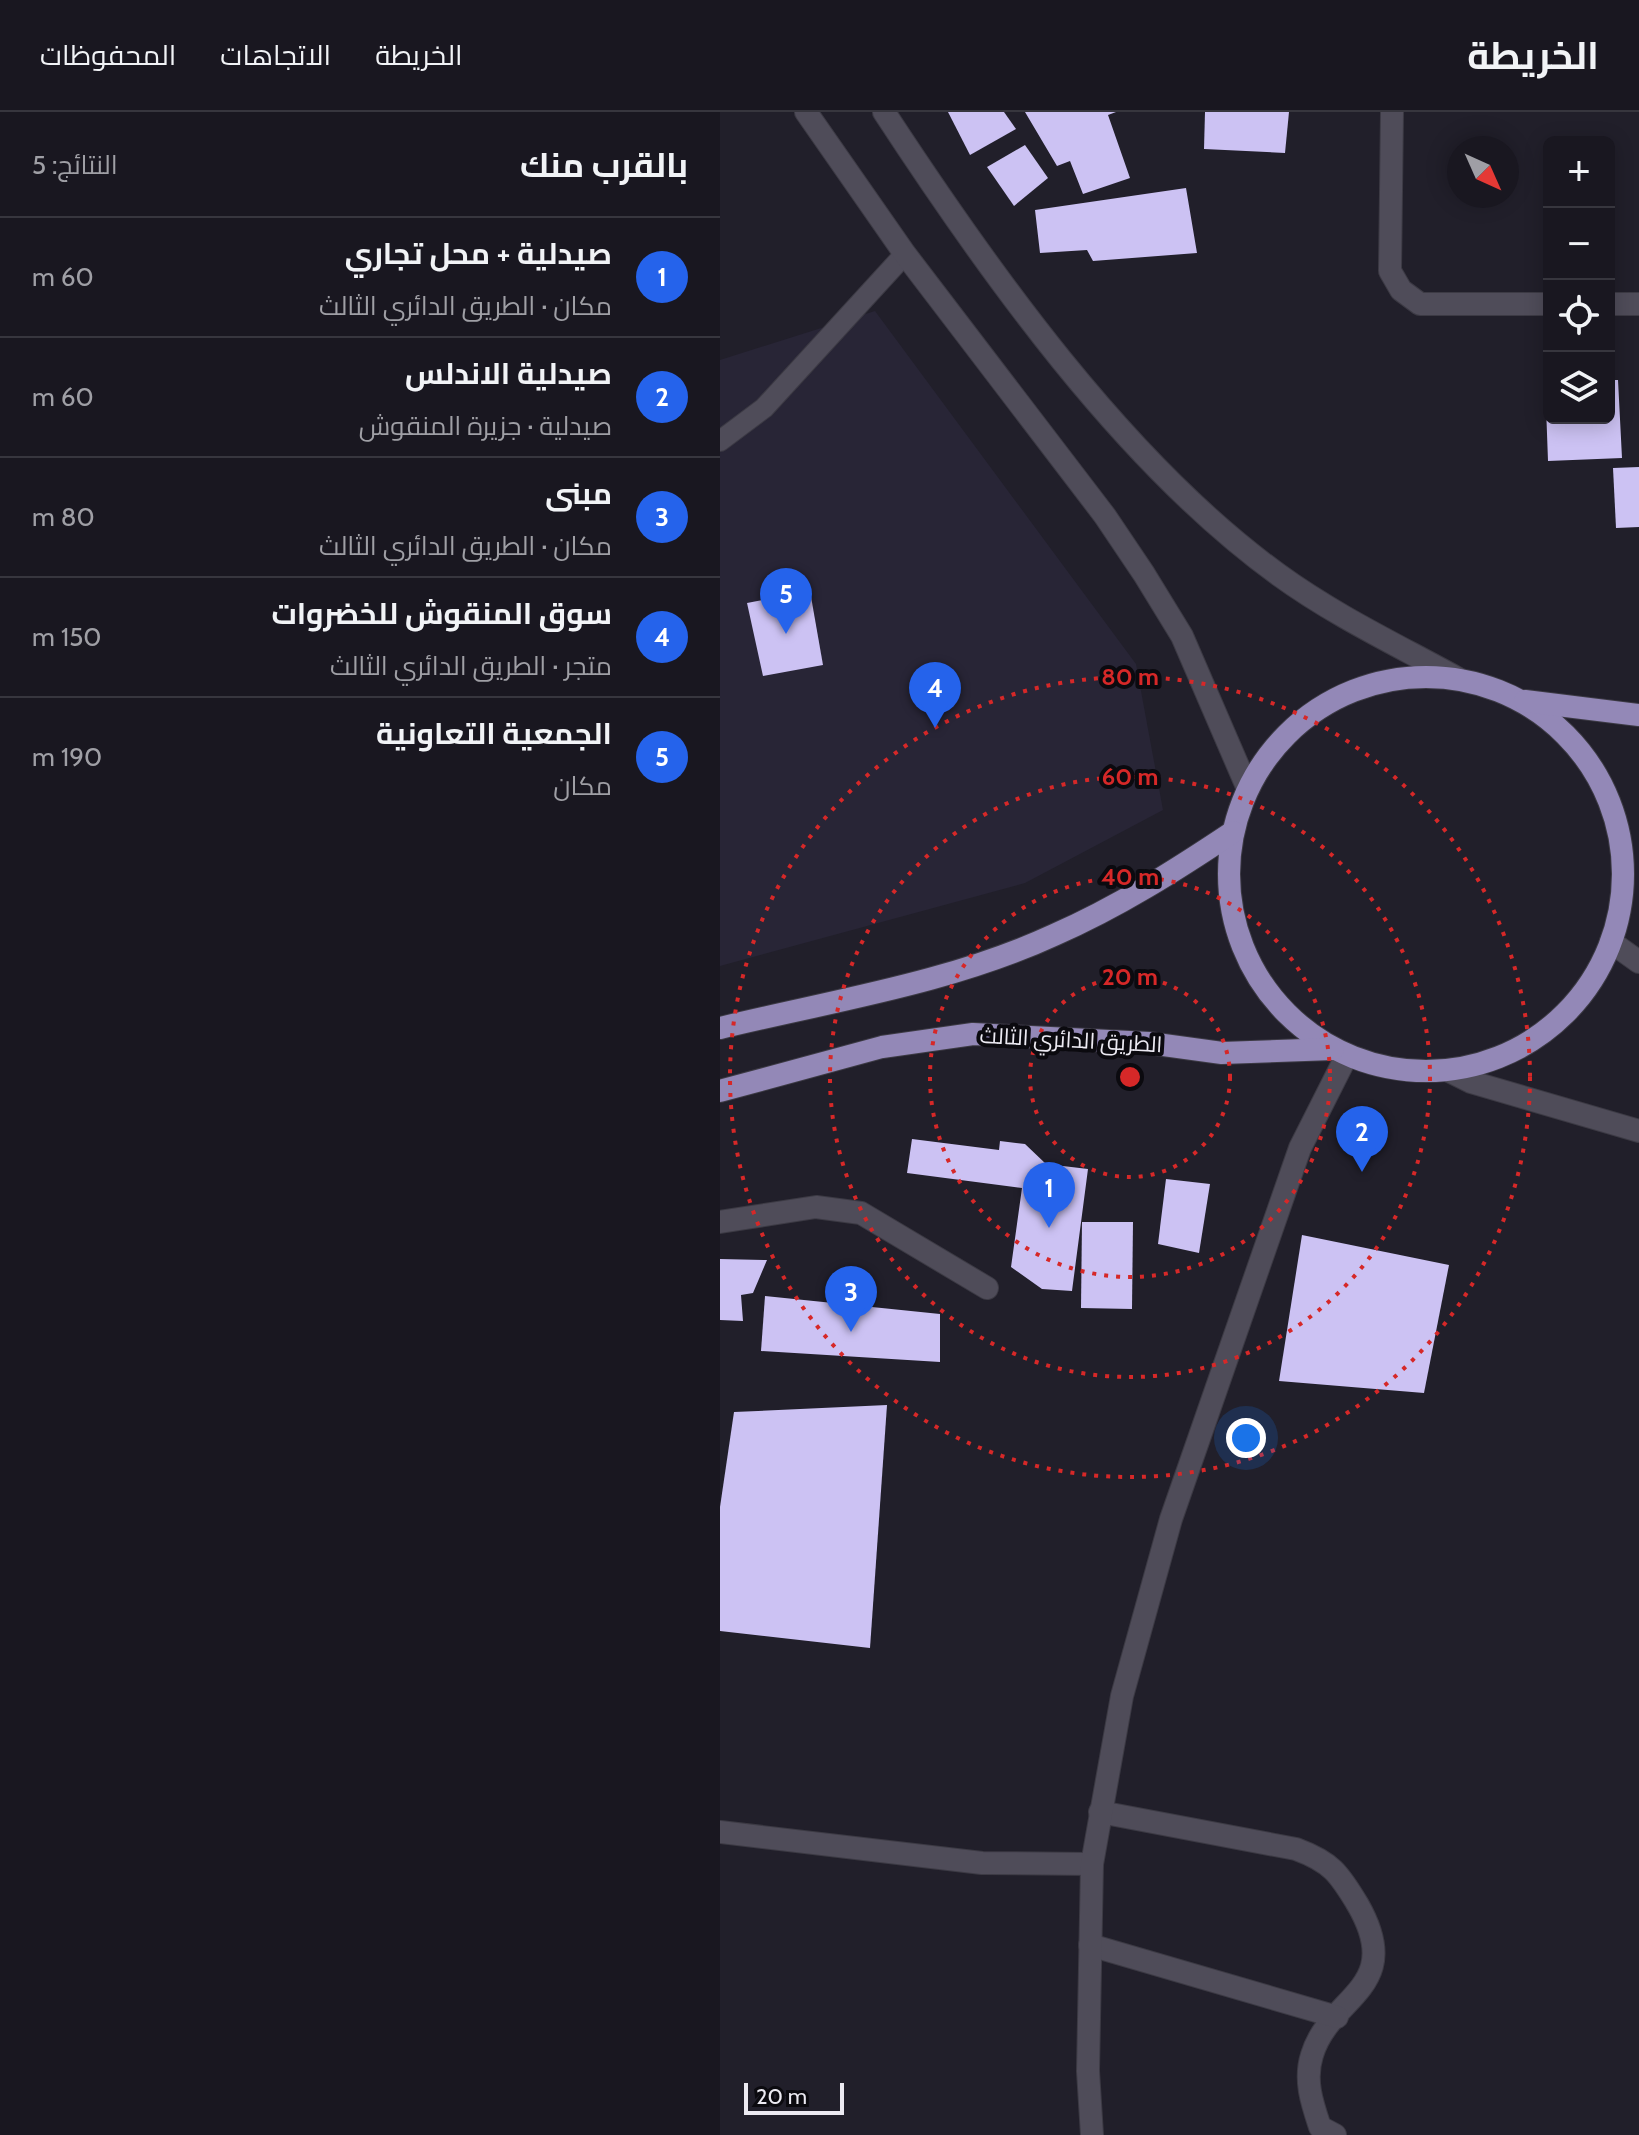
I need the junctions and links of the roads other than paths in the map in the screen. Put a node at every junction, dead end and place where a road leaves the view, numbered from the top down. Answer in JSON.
{"nodes":[{"id":1,"x":806,"y":112,"type":"edge"},
{"id":2,"x":884,"y":112,"type":"edge"},
{"id":3,"x":1392,"y":112,"type":"edge"},
{"id":4,"x":905,"y":254,"type":"junction"},
{"id":5,"x":1543,"y":304,"type":"edge"},
{"id":6,"x":1615,"y":304,"type":"edge"},
{"id":7,"x":1639,"y":304,"type":"edge"},
{"id":8,"x":720,"y":441,"type":"edge"},
{"id":9,"x":1457,"y":678,"type":"junction"},
{"id":10,"x":1521,"y":700,"type":"junction"},
{"id":11,"x":1639,"y":715,"type":"edge"},
{"id":12,"x":1248,"y":789,"type":"junction"},
{"id":13,"x":1233,"y":832,"type":"junction"},
{"id":14,"x":1630,"y":899,"type":"edge"},
{"id":15,"x":1611,"y":942,"type":"junction"},
{"id":16,"x":1639,"y":962,"type":"edge"},
{"id":17,"x":720,"y":1028,"type":"edge"},
{"id":18,"x":1340,"y":1052,"type":"junction"},
{"id":19,"x":1447,"y":1070,"type":"junction"},
{"id":20,"x":720,"y":1091,"type":"edge"},
{"id":21,"x":1639,"y":1131,"type":"edge"},
{"id":22,"x":720,"y":1222,"type":"edge"},
{"id":23,"x":987,"y":1288,"type":"dead end"},
{"id":24,"x":1100,"y":1812,"type":"junction"},
{"id":25,"x":720,"y":1832,"type":"edge"},
{"id":26,"x":1092,"y":1864,"type":"junction"},
{"id":27,"x":1090,"y":1945,"type":"junction"},
{"id":28,"x":1337,"y":2017,"type":"junction"},
{"id":29,"x":1092,"y":2135,"type":"edge"},
{"id":30,"x":1335,"y":2135,"type":"edge"}],
"edges":[{"from":1,"to":4,"type":"street"},
{"from":2,"to":9,"type":"street"},
{"from":3,"to":5,"type":"street"},
{"from":4,"to":8,"type":"lane"},
{"from":4,"to":12,"type":"street"},
{"from":6,"to":7,"type":"street"},
{"from":9,"to":10,"type":"main road"},
{"from":9,"to":12,"type":"main road"},
{"from":10,"to":11,"type":"main road"},
{"from":10,"to":14,"type":"main road"},
{"from":12,"to":13,"type":"main road"},
{"from":13,"to":17,"type":"main road"},
{"from":13,"to":18,"type":"main road"},
{"from":14,"to":15,"type":"main road"},
{"from":15,"to":16,"type":"street"},
{"from":15,"to":19,"type":"main road"},
{"from":18,"to":19,"type":"main road"},
{"from":18,"to":20,"type":"main road","name":"الطريق الدائري الثالث"},
{"from":18,"to":24,"type":"street"},
{"from":19,"to":21,"type":"street"},
{"from":22,"to":23,"type":"street"},
{"from":24,"to":26,"type":"street"},
{"from":24,"to":28,"type":"street"},
{"from":25,"to":26,"type":"street"},
{"from":26,"to":27,"type":"street"},
{"from":27,"to":28,"type":"street"},
{"from":27,"to":29,"type":"street"},
{"from":28,"to":30,"type":"street"}]}
